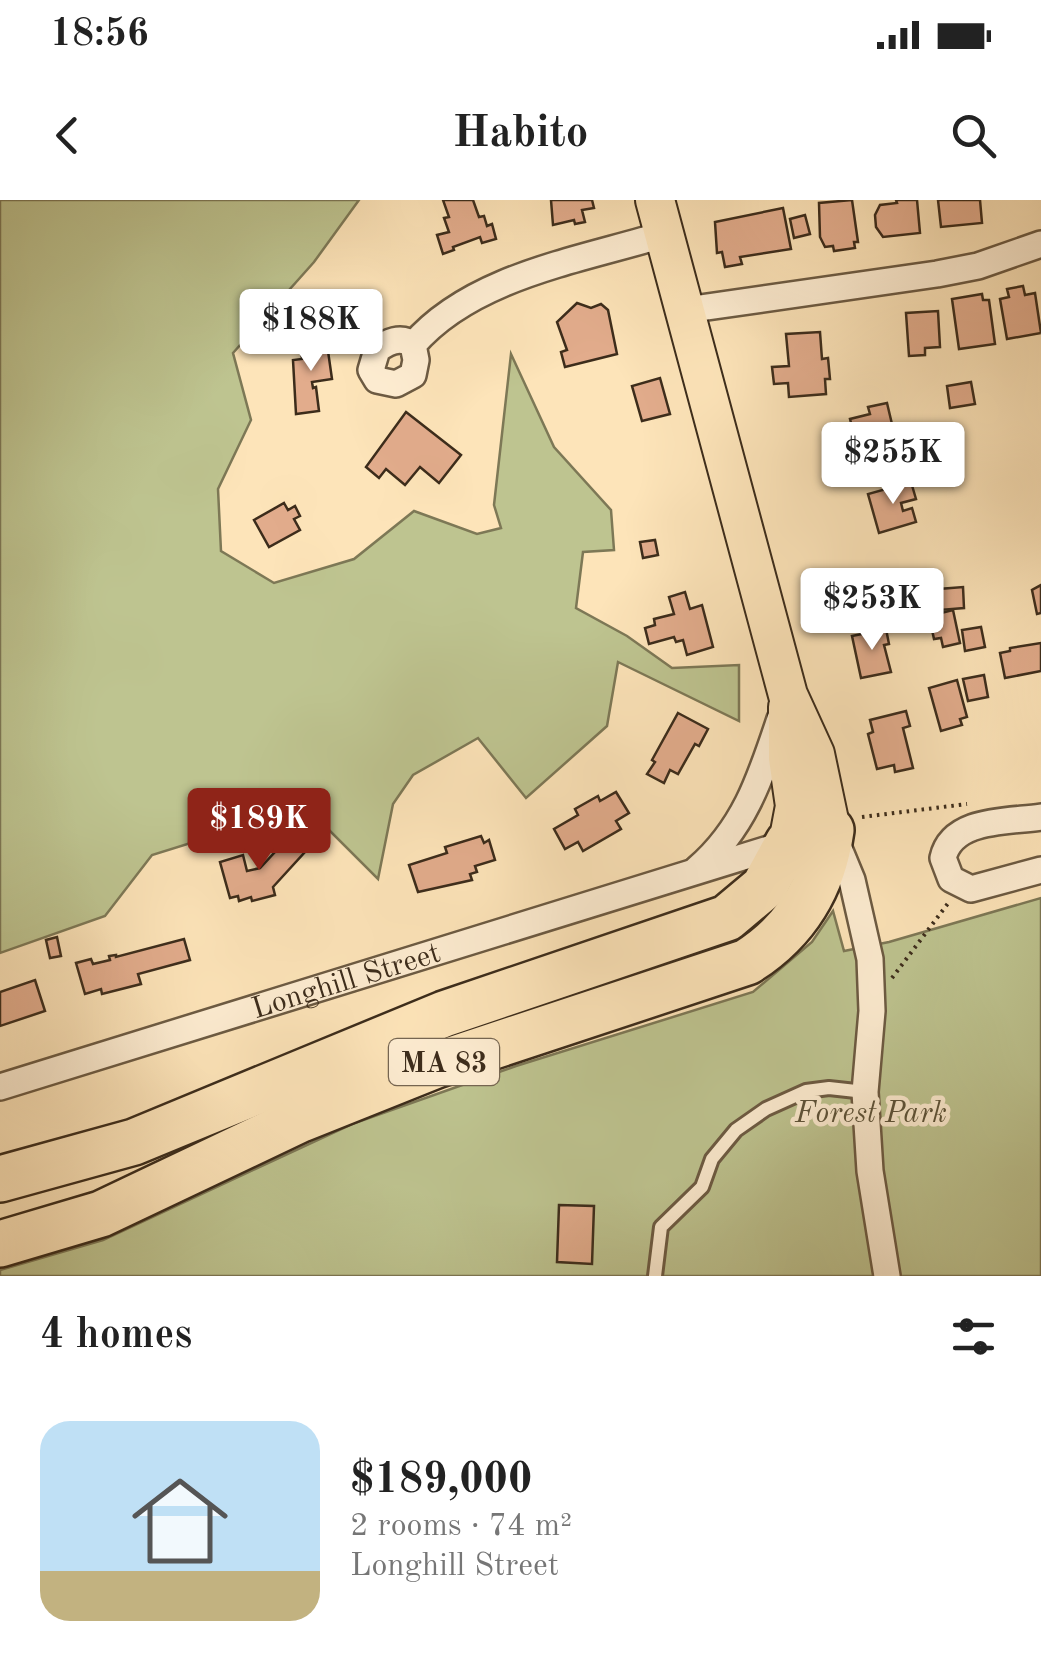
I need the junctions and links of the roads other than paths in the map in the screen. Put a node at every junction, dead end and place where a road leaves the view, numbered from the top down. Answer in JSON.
{"nodes":[{"id":1,"x":660,"y":217,"type":"edge"},
{"id":2,"x":1041,"y":244,"type":"edge"},
{"id":3,"x":686,"y":310,"type":"junction"},
{"id":4,"x":413,"y":345,"type":"dead end"},
{"id":5,"x":788,"y":695,"type":"junction"},
{"id":6,"x":1041,"y":817,"type":"edge"},
{"id":7,"x":831,"y":825,"type":"junction"},
{"id":8,"x":788,"y":843,"type":"junction"},
{"id":9,"x":722,"y":863,"type":"junction"},
{"id":10,"x":1041,"y":870,"type":"edge"},
{"id":11,"x":693,"y":872,"type":"junction"},
{"id":12,"x":754,"y":897,"type":"junction"},
{"id":13,"x":287,"y":1078,"type":"junction"},
{"id":14,"x":0,"y":1087,"type":"edge"},
{"id":15,"x":865,"y":1092,"type":"junction"},
{"id":16,"x":0,"y":1179,"type":"edge"},
{"id":17,"x":0,"y":1214,"type":"edge"},
{"id":18,"x":0,"y":1244,"type":"edge"},
{"id":19,"x":654,"y":1276,"type":"edge"},
{"id":20,"x":888,"y":1276,"type":"edge"}],
"edges":[{"from":1,"to":3,"type":"main road","number":"MA 83"},
{"from":1,"to":4,"type":"street"},
{"from":2,"to":3,"type":"street"},
{"from":3,"to":5,"type":"main road","number":"MA 83"},
{"from":5,"to":7,"type":"main road","number":"MA 83"},
{"from":5,"to":8,"type":"main road","number":"MA 83"},
{"from":5,"to":11,"type":"street","name":"Longhill Street"},
{"from":6,"to":10,"type":"street"},
{"from":7,"to":8,"type":"street","name":"Longhill Street"},
{"from":7,"to":15,"type":"street"},
{"from":7,"to":18,"type":"highway","number":"MA 83"},
{"from":8,"to":9,"type":"street","name":"Longhill Street"},
{"from":8,"to":12,"type":"highway","number":"MA 83"},
{"from":9,"to":11,"type":"street","name":"Longhill Street"},
{"from":9,"to":12,"type":"street"},
{"from":11,"to":14,"type":"street","name":"Longhill Street"},
{"from":12,"to":13,"type":"highway","number":"MA 83"},
{"from":13,"to":16,"type":"highway"},
{"from":13,"to":17,"type":"highway"},
{"from":15,"to":19,"type":"lane"},
{"from":15,"to":20,"type":"street"}]}
